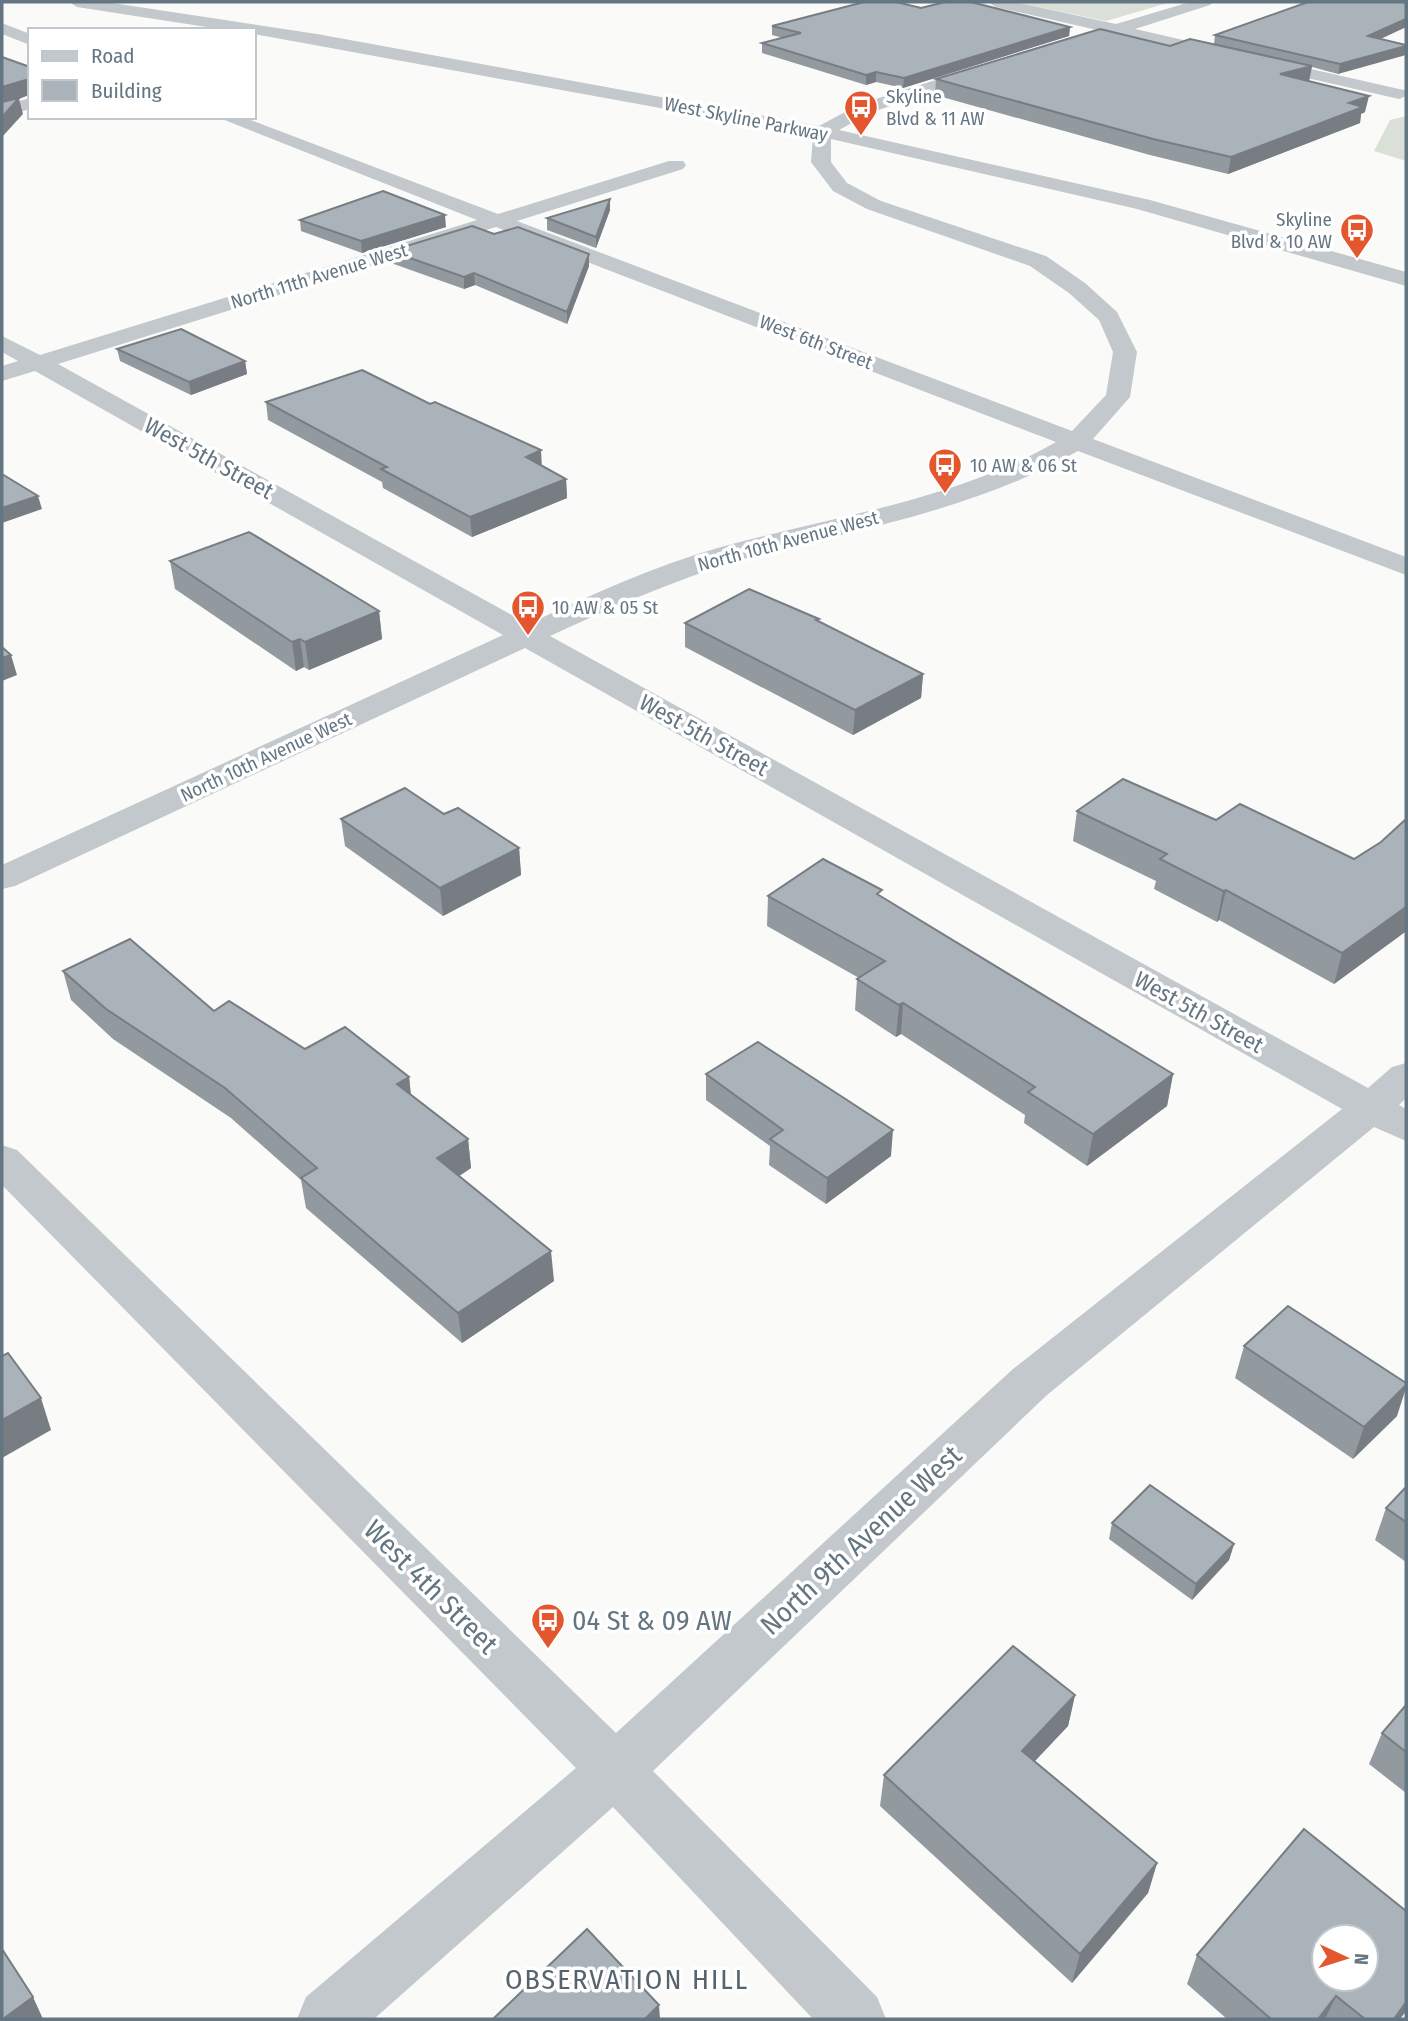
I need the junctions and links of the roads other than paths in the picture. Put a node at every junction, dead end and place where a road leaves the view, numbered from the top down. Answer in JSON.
{"nodes":[{"id":1,"x":77,"y":2,"type":"edge"},
{"id":2,"x":996,"y":2,"type":"edge"},
{"id":3,"x":1205,"y":2,"type":"edge"},
{"id":4,"x":246,"y":28,"type":"edge"},
{"id":5,"x":1121,"y":28,"type":"junction"},
{"id":6,"x":2,"y":29,"type":"edge"},
{"id":7,"x":256,"y":30,"type":"edge"},
{"id":8,"x":28,"y":39,"type":"edge"},
{"id":9,"x":1085,"y":39,"type":"edge"},
{"id":10,"x":1003,"y":64,"type":"edge"},
{"id":11,"x":1399,"y":94,"type":"dead end"},
{"id":12,"x":28,"y":104,"type":"edge"},
{"id":13,"x":2,"y":112,"type":"edge"},
{"id":14,"x":231,"y":119,"type":"edge"},
{"id":15,"x":822,"y":132,"type":"junction"},
{"id":16,"x":676,"y":165,"type":"dead end"},
{"id":17,"x":498,"y":221,"type":"junction"},
{"id":18,"x":1406,"y":279,"type":"edge"},
{"id":19,"x":2,"y":343,"type":"edge"},
{"id":20,"x":38,"y":362,"type":"junction"},
{"id":21,"x":2,"y":374,"type":"edge"},
{"id":22,"x":1077,"y":441,"type":"junction"},
{"id":23,"x":1406,"y":567,"type":"edge"},
{"id":24,"x":527,"y":635,"type":"junction"},
{"id":25,"x":2,"y":878,"type":"edge"},
{"id":26,"x":1395,"y":1104,"type":"edge"},
{"id":27,"x":2,"y":1160,"type":"edge"},
{"id":28,"x":615,"y":1770,"type":"junction"},
{"id":29,"x":328,"y":2019,"type":"edge"},
{"id":30,"x":855,"y":2019,"type":"edge"}],
"edges":[{"from":1,"to":4,"type":"street","name":"West Skyline Parkway"},
{"from":2,"to":5,"type":"street"},
{"from":3,"to":5,"type":"street"},
{"from":5,"to":9,"type":"street"},
{"from":5,"to":11,"type":"street"},
{"from":6,"to":8,"type":"street"},
{"from":7,"to":15,"type":"street","name":"West Skyline Parkway"},
{"from":10,"to":15,"type":"street"},
{"from":12,"to":13,"type":"street"},
{"from":14,"to":17,"type":"street","name":"West 6th Street"},
{"from":15,"to":18,"type":"street","name":"West Skyline Parkway"},
{"from":15,"to":22,"type":"street","name":"North 10th Avenue West"},
{"from":16,"to":17,"type":"street","name":"North 11th Avenue West"},
{"from":17,"to":20,"type":"street","name":"North 11th Avenue West"},
{"from":17,"to":22,"type":"street","name":"West 6th Street"},
{"from":19,"to":20,"type":"street","name":"West 5th Street"},
{"from":20,"to":21,"type":"street","name":"North 11th Avenue West"},
{"from":20,"to":24,"type":"street","name":"West 5th Street"},
{"from":22,"to":23,"type":"street","name":"West 6th Street"},
{"from":22,"to":24,"type":"street","name":"North 10th Avenue West"},
{"from":24,"to":25,"type":"street","name":"North 10th Avenue West"},
{"from":24,"to":26,"type":"street","name":"West 5th Street"},
{"from":26,"to":28,"type":"street","name":"North 9th Avenue West"},
{"from":27,"to":28,"type":"street","name":"West 4th Street"},
{"from":28,"to":29,"type":"street","name":"North 9th Avenue West"},
{"from":28,"to":30,"type":"street","name":"West 4th Street"}]}
